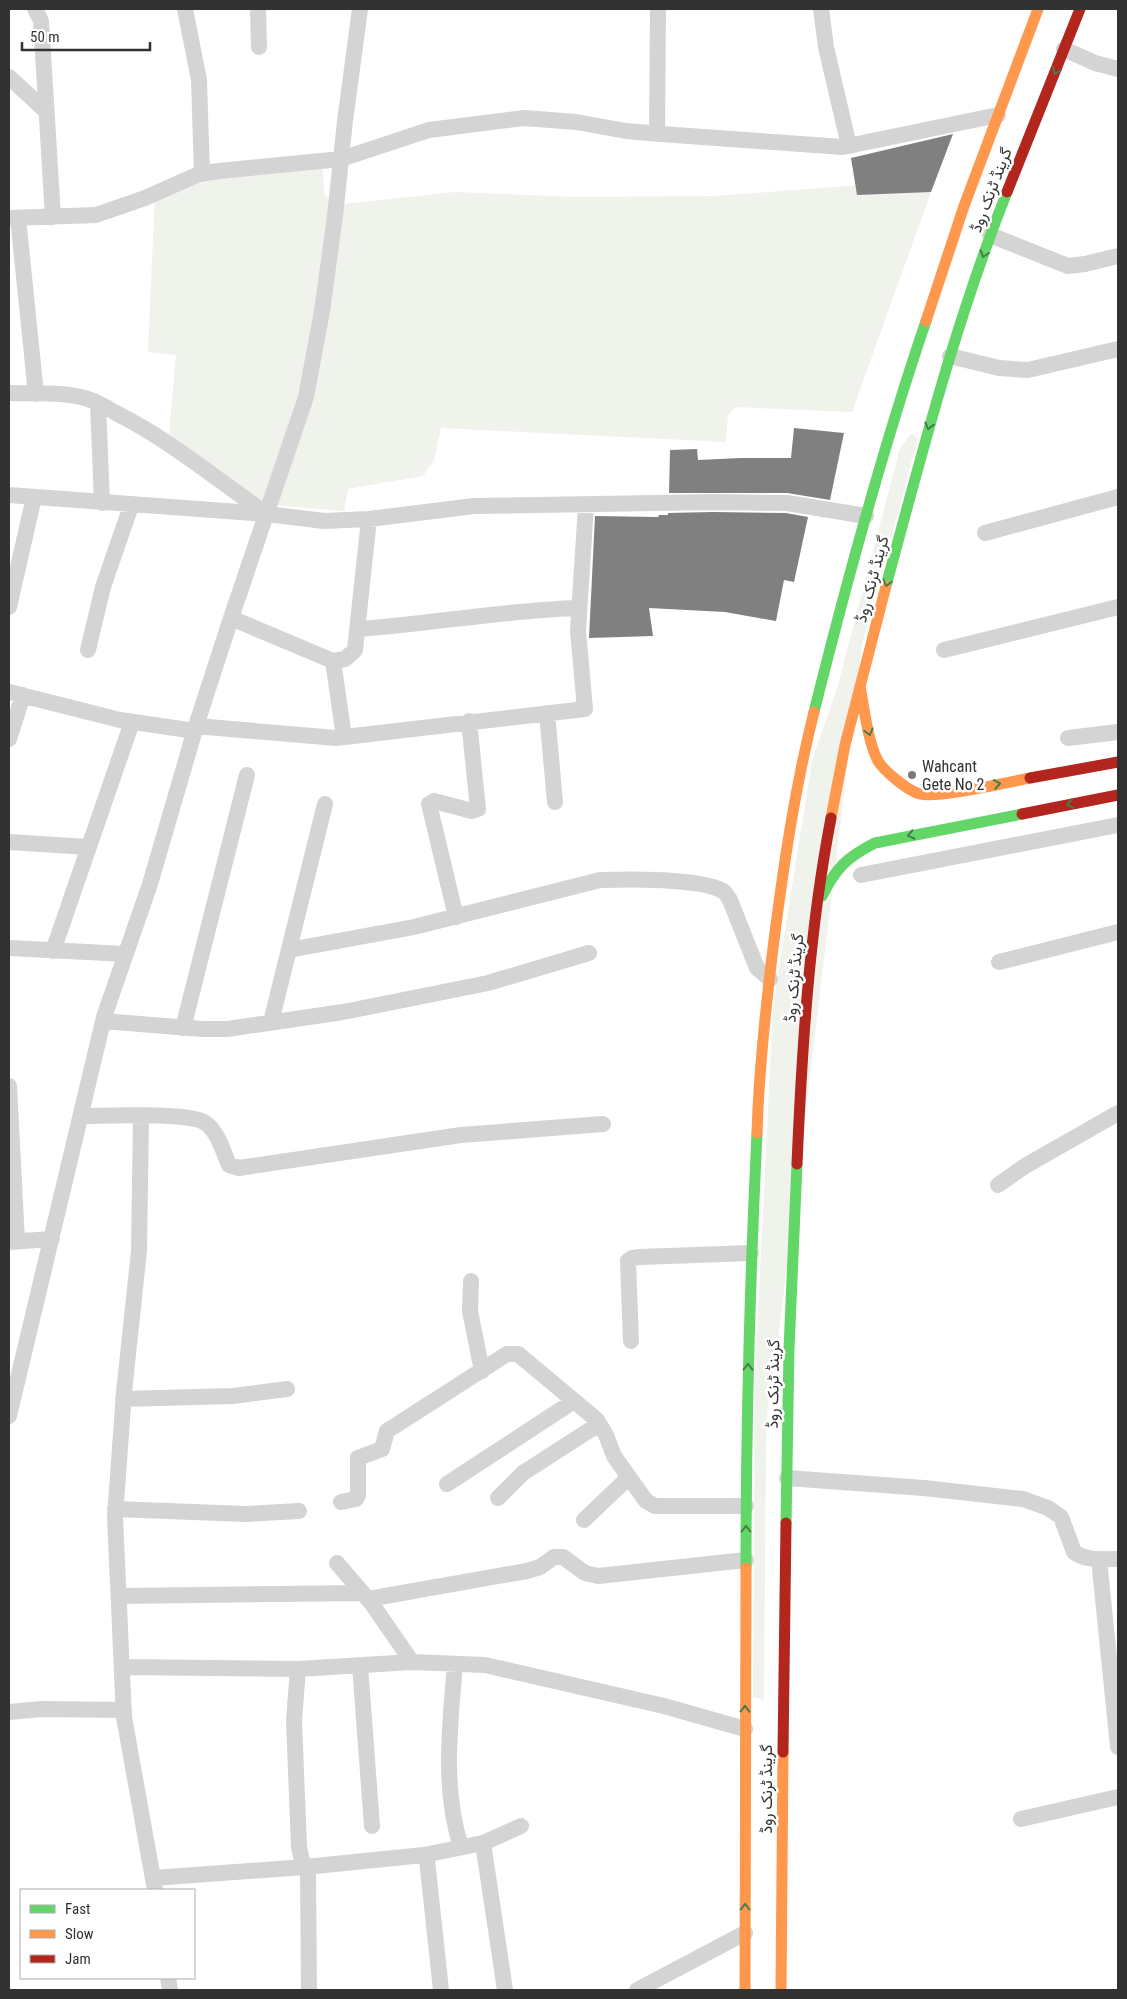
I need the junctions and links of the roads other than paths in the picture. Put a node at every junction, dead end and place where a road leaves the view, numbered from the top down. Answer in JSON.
{"nodes":[{"id":1,"x":35,"y":9,"type":"edge"},
{"id":2,"x":185,"y":9,"type":"edge"},
{"id":3,"x":258,"y":9,"type":"edge"},
{"id":4,"x":360,"y":9,"type":"edge"},
{"id":5,"x":658,"y":9,"type":"edge"},
{"id":6,"x":821,"y":9,"type":"edge"},
{"id":7,"x":1038,"y":9,"type":"edge"},
{"id":8,"x":1080,"y":9,"type":"edge"},
{"id":9,"x":259,"y":47,"type":"dead end"},
{"id":10,"x":1064,"y":49,"type":"junction"},
{"id":11,"x":1118,"y":69,"type":"edge"},
{"id":12,"x":9,"y":77,"type":"edge"},
{"id":13,"x":46,"y":111,"type":"junction"},
{"id":14,"x":998,"y":115,"type":"junction"},
{"id":15,"x":657,"y":134,"type":"junction"},
{"id":16,"x":848,"y":146,"type":"junction"},
{"id":17,"x":341,"y":159,"type":"junction"},
{"id":18,"x":202,"y":174,"type":"junction"},
{"id":19,"x":53,"y":217,"type":"junction"},
{"id":20,"x":13,"y":218,"type":"edge"},
{"id":21,"x":990,"y":235,"type":"junction"},
{"id":22,"x":1118,"y":256,"type":"edge"},
{"id":23,"x":1118,"y":350,"type":"edge"},
{"id":24,"x":950,"y":356,"type":"junction"},
{"id":25,"x":9,"y":393,"type":"edge"},
{"id":26,"x":36,"y":394,"type":"junction"},
{"id":27,"x":98,"y":404,"type":"junction"},
{"id":28,"x":9,"y":495,"type":"edge"},
{"id":29,"x":1118,"y":497,"type":"edge"},
{"id":30,"x":34,"y":498,"type":"junction"},
{"id":31,"x":102,"y":503,"type":"junction"},
{"id":32,"x":586,"y":505,"type":"junction"},
{"id":33,"x":131,"y":506,"type":"junction"},
{"id":34,"x":267,"y":514,"type":"junction"},
{"id":35,"x":866,"y":516,"type":"junction"},
{"id":36,"x":369,"y":520,"type":"junction"},
{"id":37,"x":984,"y":533,"type":"dead end"},
{"id":38,"x":9,"y":607,"type":"edge"},
{"id":39,"x":1118,"y":607,"type":"edge"},
{"id":40,"x":580,"y":608,"type":"junction"},
{"id":41,"x":231,"y":618,"type":"junction"},
{"id":42,"x":357,"y":629,"type":"junction"},
{"id":43,"x":88,"y":650,"type":"dead end"},
{"id":44,"x":944,"y":650,"type":"dead end"},
{"id":45,"x":333,"y":661,"type":"junction"},
{"id":46,"x":860,"y":684,"type":"junction"},
{"id":47,"x":16,"y":694,"type":"edge"},
{"id":48,"x":546,"y":714,"type":"junction"},
{"id":49,"x":132,"y":722,"type":"junction"},
{"id":50,"x":470,"y":722,"type":"junction"},
{"id":51,"x":196,"y":728,"type":"junction"},
{"id":52,"x":1118,"y":732,"type":"edge"},
{"id":53,"x":344,"y":737,"type":"junction"},
{"id":54,"x":1068,"y":738,"type":"dead end"},
{"id":55,"x":9,"y":739,"type":"edge"},
{"id":56,"x":1118,"y":762,"type":"edge"},
{"id":57,"x":247,"y":775,"type":"dead end"},
{"id":58,"x":1118,"y":795,"type":"edge"},
{"id":59,"x":555,"y":802,"type":"dead end"},
{"id":60,"x":325,"y":804,"type":"dead end"},
{"id":61,"x":1118,"y":824,"type":"edge"},
{"id":62,"x":9,"y":842,"type":"edge"},
{"id":63,"x":88,"y":847,"type":"junction"},
{"id":64,"x":861,"y":875,"type":"dead end"},
{"id":65,"x":817,"y":908,"type":"junction"},
{"id":66,"x":456,"y":916,"type":"junction"},
{"id":67,"x":1118,"y":932,"type":"edge"},
{"id":68,"x":9,"y":948,"type":"edge"},
{"id":69,"x":289,"y":950,"type":"junction"},
{"id":70,"x":53,"y":951,"type":"junction"},
{"id":71,"x":589,"y":953,"type":"dead end"},
{"id":72,"x":126,"y":954,"type":"junction"},
{"id":73,"x":999,"y":962,"type":"dead end"},
{"id":74,"x":770,"y":978,"type":"junction"},
{"id":75,"x":103,"y":1021,"type":"junction"},
{"id":76,"x":271,"y":1022,"type":"junction"},
{"id":77,"x":183,"y":1028,"type":"junction"},
{"id":78,"x":9,"y":1086,"type":"edge"},
{"id":79,"x":1118,"y":1113,"type":"edge"},
{"id":80,"x":81,"y":1116,"type":"junction"},
{"id":81,"x":141,"y":1116,"type":"junction"},
{"id":82,"x":603,"y":1124,"type":"dead end"},
{"id":83,"x":10,"y":1137,"type":"edge"},
{"id":84,"x":998,"y":1185,"type":"dead end"},
{"id":85,"x":52,"y":1239,"type":"junction"},
{"id":86,"x":13,"y":1242,"type":"edge"},
{"id":87,"x":751,"y":1253,"type":"junction"},
{"id":88,"x":471,"y":1281,"type":"dead end"},
{"id":89,"x":630,"y":1341,"type":"dead end"},
{"id":90,"x":482,"y":1370,"type":"junction"},
{"id":91,"x":287,"y":1389,"type":"dead end"},
{"id":92,"x":123,"y":1399,"type":"junction"},
{"id":93,"x":574,"y":1401,"type":"junction"},
{"id":94,"x":9,"y":1416,"type":"edge"},
{"id":95,"x":599,"y":1424,"type":"junction"},
{"id":96,"x":629,"y":1477,"type":"junction"},
{"id":97,"x":787,"y":1478,"type":"junction"},
{"id":98,"x":447,"y":1484,"type":"dead end"},
{"id":99,"x":498,"y":1498,"type":"dead end"},
{"id":100,"x":341,"y":1502,"type":"dead end"},
{"id":101,"x":746,"y":1506,"type":"junction"},
{"id":102,"x":116,"y":1509,"type":"junction"},
{"id":103,"x":299,"y":1511,"type":"dead end"},
{"id":104,"x":584,"y":1520,"type":"dead end"},
{"id":105,"x":1099,"y":1559,"type":"junction"},
{"id":106,"x":1118,"y":1559,"type":"edge"},
{"id":107,"x":746,"y":1560,"type":"junction"},
{"id":108,"x":337,"y":1563,"type":"dead end"},
{"id":109,"x":119,"y":1596,"type":"junction"},
{"id":110,"x":365,"y":1596,"type":"junction"},
{"id":111,"x":412,"y":1662,"type":"junction"},
{"id":112,"x":455,"y":1664,"type":"junction"},
{"id":113,"x":360,"y":1666,"type":"junction"},
{"id":114,"x":122,"y":1667,"type":"junction"},
{"id":115,"x":298,"y":1670,"type":"junction"},
{"id":116,"x":124,"y":1710,"type":"junction"},
{"id":117,"x":9,"y":1712,"type":"edge"},
{"id":118,"x":749,"y":1729,"type":"junction"},
{"id":119,"x":1118,"y":1747,"type":"edge"},
{"id":120,"x":1118,"y":1797,"type":"edge"},
{"id":121,"x":1021,"y":1819,"type":"dead end"},
{"id":122,"x":372,"y":1826,"type":"dead end"},
{"id":123,"x":521,"y":1826,"type":"dead end"},
{"id":124,"x":483,"y":1843,"type":"junction"},
{"id":125,"x":461,"y":1848,"type":"junction"},
{"id":126,"x":427,"y":1860,"type":"dead end"},
{"id":127,"x":305,"y":1868,"type":"junction"},
{"id":128,"x":154,"y":1884,"type":"edge"},
{"id":129,"x":745,"y":1933,"type":"junction"},
{"id":130,"x":309,"y":1990,"type":"edge"},
{"id":131,"x":441,"y":1990,"type":"edge"},
{"id":132,"x":505,"y":1990,"type":"edge"},
{"id":133,"x":637,"y":1990,"type":"edge"},
{"id":134,"x":745,"y":1990,"type":"edge"},
{"id":135,"x":781,"y":1990,"type":"edge"}],
"edges":[{"from":1,"to":13,"type":"street"},
{"from":2,"to":18,"type":"street"},
{"from":3,"to":9,"type":"street"},
{"from":4,"to":17,"type":"street"},
{"from":5,"to":15,"type":"street"},
{"from":6,"to":16,"type":"street"},
{"from":7,"to":14,"type":"main road","name":"گرینڈ ٹرنک روڈ"},
{"from":8,"to":10,"type":"main road","name":"گرینڈ ٹرنک روڈ"},
{"from":10,"to":11,"type":"street"},
{"from":10,"to":21,"type":"main road","name":"گرینڈ ٹرنک روڈ","one_way":true},
{"from":12,"to":13,"type":"street"},
{"from":13,"to":19,"type":"street"},
{"from":14,"to":16,"type":"street"},
{"from":14,"to":35,"type":"main road","name":"گرینڈ ٹرنک روڈ"},
{"from":15,"to":16,"type":"street"},
{"from":15,"to":17,"type":"street"},
{"from":17,"to":18,"type":"street"},
{"from":17,"to":34,"type":"street"},
{"from":18,"to":19,"type":"street"},
{"from":19,"to":20,"type":"street"},
{"from":20,"to":26,"type":"street"},
{"from":21,"to":22,"type":"street"},
{"from":21,"to":24,"type":"main road","name":"گرینڈ ٹرنک روڈ","one_way":true},
{"from":23,"to":24,"type":"street"},
{"from":24,"to":46,"type":"main road","name":"گرینڈ ٹرنک روڈ","one_way":true},
{"from":25,"to":26,"type":"street"},
{"from":26,"to":27,"type":"street"},
{"from":27,"to":31,"type":"street"},
{"from":27,"to":34,"type":"street"},
{"from":28,"to":30,"type":"street"},
{"from":29,"to":37,"type":"street"},
{"from":30,"to":31,"type":"street"},
{"from":30,"to":38,"type":"street"},
{"from":31,"to":33,"type":"street"},
{"from":32,"to":35,"type":"street"},
{"from":32,"to":36,"type":"street"},
{"from":32,"to":40,"type":"street"},
{"from":33,"to":34,"type":"street"},
{"from":33,"to":43,"type":"street"},
{"from":34,"to":36,"type":"street"},
{"from":34,"to":41,"type":"street"},
{"from":35,"to":74,"type":"main road","name":"گرینڈ ٹرنک روڈ"},
{"from":36,"to":42,"type":"street"},
{"from":39,"to":44,"type":"street"},
{"from":40,"to":42,"type":"street"},
{"from":40,"to":48,"type":"street"},
{"from":41,"to":45,"type":"street"},
{"from":41,"to":51,"type":"street"},
{"from":42,"to":45,"type":"street"},
{"from":45,"to":53,"type":"street"},
{"from":46,"to":56,"type":"main road","one_way":true},
{"from":46,"to":65,"type":"main road","name":"گرینڈ ٹرنک روڈ"},
{"from":47,"to":49,"type":"street"},
{"from":47,"to":55,"type":"street"},
{"from":48,"to":50,"type":"street"},
{"from":48,"to":59,"type":"street"},
{"from":49,"to":51,"type":"street"},
{"from":49,"to":63,"type":"street"},
{"from":50,"to":53,"type":"street"},
{"from":50,"to":66,"type":"street"},
{"from":51,"to":53,"type":"street"},
{"from":51,"to":72,"type":"street"},
{"from":52,"to":54,"type":"street"},
{"from":57,"to":77,"type":"street"},
{"from":58,"to":65,"type":"main road","one_way":true},
{"from":60,"to":69,"type":"street"},
{"from":61,"to":64,"type":"street"},
{"from":62,"to":63,"type":"street"},
{"from":63,"to":70,"type":"street"},
{"from":65,"to":97,"type":"main road","name":"گرینڈ ٹرنک روڈ"},
{"from":66,"to":69,"type":"street"},
{"from":66,"to":74,"type":"street"},
{"from":67,"to":73,"type":"street"},
{"from":68,"to":70,"type":"street"},
{"from":69,"to":76,"type":"street"},
{"from":70,"to":72,"type":"street"},
{"from":71,"to":76,"type":"street"},
{"from":72,"to":75,"type":"street"},
{"from":74,"to":87,"type":"main road","name":"گرینڈ ٹرنک روڈ"},
{"from":75,"to":77,"type":"street"},
{"from":75,"to":80,"type":"street"},
{"from":76,"to":77,"type":"street"},
{"from":78,"to":83,"type":"street"},
{"from":79,"to":84,"type":"street"},
{"from":80,"to":81,"type":"street"},
{"from":80,"to":85,"type":"street"},
{"from":81,"to":82,"type":"street"},
{"from":81,"to":92,"type":"street"},
{"from":83,"to":86,"type":"street"},
{"from":85,"to":86,"type":"street"},
{"from":85,"to":94,"type":"street"},
{"from":87,"to":89,"type":"street"},
{"from":101,"to":87,"type":"main road","name":"گرینڈ ٹرنک روڈ","one_way":true},
{"from":88,"to":90,"type":"street"},
{"from":90,"to":93,"type":"street"},
{"from":90,"to":100,"type":"street"},
{"from":91,"to":92,"type":"street"},
{"from":92,"to":102,"type":"street"},
{"from":93,"to":95,"type":"street"},
{"from":93,"to":98,"type":"street"},
{"from":95,"to":96,"type":"street"},
{"from":95,"to":99,"type":"street"},
{"from":96,"to":101,"type":"street"},
{"from":96,"to":104,"type":"street"},
{"from":97,"to":105,"type":"street"},
{"from":97,"to":135,"type":"main road","name":"گرینڈ ٹرنک روڈ"},
{"from":107,"to":101,"type":"main road","name":"گرینڈ ٹرنک روڈ","one_way":true},
{"from":102,"to":103,"type":"street"},
{"from":102,"to":109,"type":"street"},
{"from":105,"to":106,"type":"street"},
{"from":105,"to":119,"type":"street"},
{"from":107,"to":110,"type":"street"},
{"from":118,"to":107,"type":"main road","name":"گرینڈ ٹرنک روڈ","one_way":true},
{"from":108,"to":110,"type":"street"},
{"from":109,"to":110,"type":"street"},
{"from":109,"to":114,"type":"street"},
{"from":110,"to":111,"type":"street"},
{"from":111,"to":112,"type":"street"},
{"from":111,"to":113,"type":"street"},
{"from":112,"to":118,"type":"street"},
{"from":112,"to":125,"type":"street"},
{"from":113,"to":115,"type":"street"},
{"from":113,"to":122,"type":"street"},
{"from":114,"to":115,"type":"street"},
{"from":114,"to":116,"type":"street"},
{"from":115,"to":127,"type":"street"},
{"from":116,"to":117,"type":"street"},
{"from":116,"to":128,"type":"street"},
{"from":129,"to":118,"type":"main road","name":"گرینڈ ٹرنک روڈ","one_way":true},
{"from":120,"to":121,"type":"street"},
{"from":123,"to":124,"type":"street"},
{"from":124,"to":125,"type":"street"},
{"from":124,"to":132,"type":"street"},
{"from":125,"to":127,"type":"street"},
{"from":126,"to":131,"type":"street"},
{"from":127,"to":128,"type":"street"},
{"from":127,"to":130,"type":"street"},
{"from":129,"to":133,"type":"street"},
{"from":129,"to":134,"type":"main road","name":"گرینڈ ٹرنک روڈ"}]}
